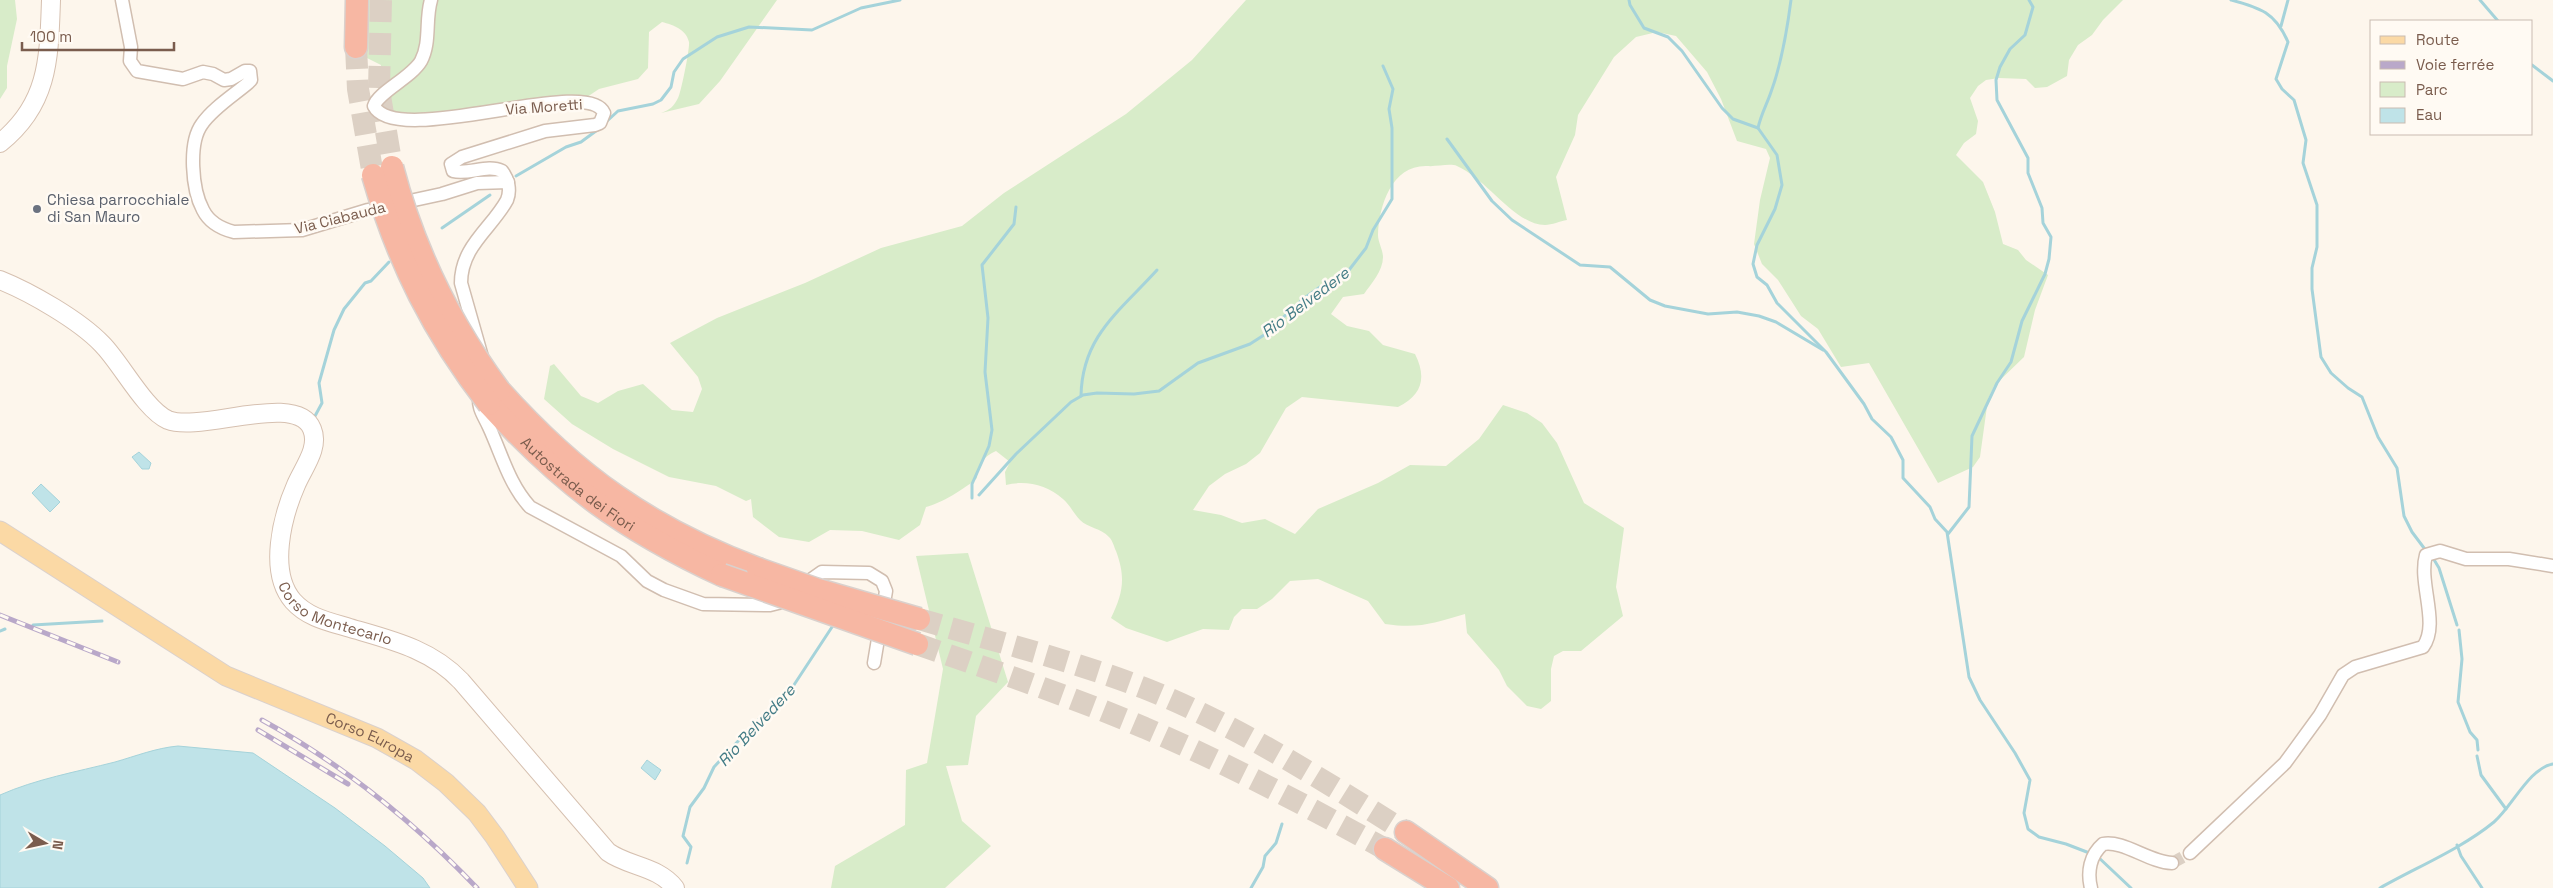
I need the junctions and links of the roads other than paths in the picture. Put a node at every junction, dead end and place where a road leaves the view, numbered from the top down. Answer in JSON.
{"nodes":[{"id":1,"x":51,"y":0,"type":"edge"},
{"id":2,"x":122,"y":0,"type":"edge"},
{"id":3,"x":358,"y":0,"type":"edge"},
{"id":4,"x":432,"y":0,"type":"edge"},
{"id":5,"x":356,"y":47,"type":"tunnel mouth"},
{"id":6,"x":0,"y":143,"type":"edge"},
{"id":7,"x":382,"y":171,"type":"tunnel mouth"},
{"id":8,"x":508,"y":182,"type":"junction"},
{"id":9,"x":0,"y":280,"type":"edge"},
{"id":10,"x":494,"y":397,"type":"junction"},
{"id":11,"x":0,"y":531,"type":"edge"},
{"id":12,"x":2553,"y":566,"type":"edge"},
{"id":13,"x":920,"y":619,"type":"tunnel mouth"},
{"id":14,"x":917,"y":644,"type":"tunnel mouth"},
{"id":15,"x":874,"y":663,"type":"dead end"},
{"id":16,"x":1406,"y":832,"type":"tunnel mouth"},
{"id":17,"x":1385,"y":849,"type":"tunnel mouth"},
{"id":18,"x":2190,"y":852,"type":"tunnel mouth"},
{"id":19,"x":2172,"y":863,"type":"dead end"},
{"id":20,"x":528,"y":888,"type":"edge"},
{"id":21,"x":675,"y":888,"type":"edge"},
{"id":22,"x":1448,"y":888,"type":"edge"},
{"id":23,"x":1487,"y":888,"type":"edge"},
{"id":24,"x":2091,"y":888,"type":"edge"}],
"edges":[{"from":1,"to":6,"type":"main road"},
{"from":2,"to":8,"type":"street","name":"Via Ciabauda"},
{"from":3,"to":5,"type":"highway"},
{"from":4,"to":8,"type":"street","name":"Via Moretti"},
{"from":7,"to":10,"type":"highway","name":"Autostrada dei Fiori","bridge":true},
{"from":8,"to":15,"type":"street"},
{"from":9,"to":21,"type":"main road","name":"Corso Montecarlo"},
{"from":10,"to":13,"type":"highway","name":"Autostrada dei Fiori","bridge":true},
{"from":10,"to":14,"type":"highway","name":"Autostrada dei Fiori","bridge":true},
{"from":11,"to":20,"type":"main road","name":"Corso Europa"},
{"from":12,"to":18,"type":"street"},
{"from":16,"to":23,"type":"highway"},
{"from":17,"to":22,"type":"highway"},
{"from":19,"to":24,"type":"street"}]}
